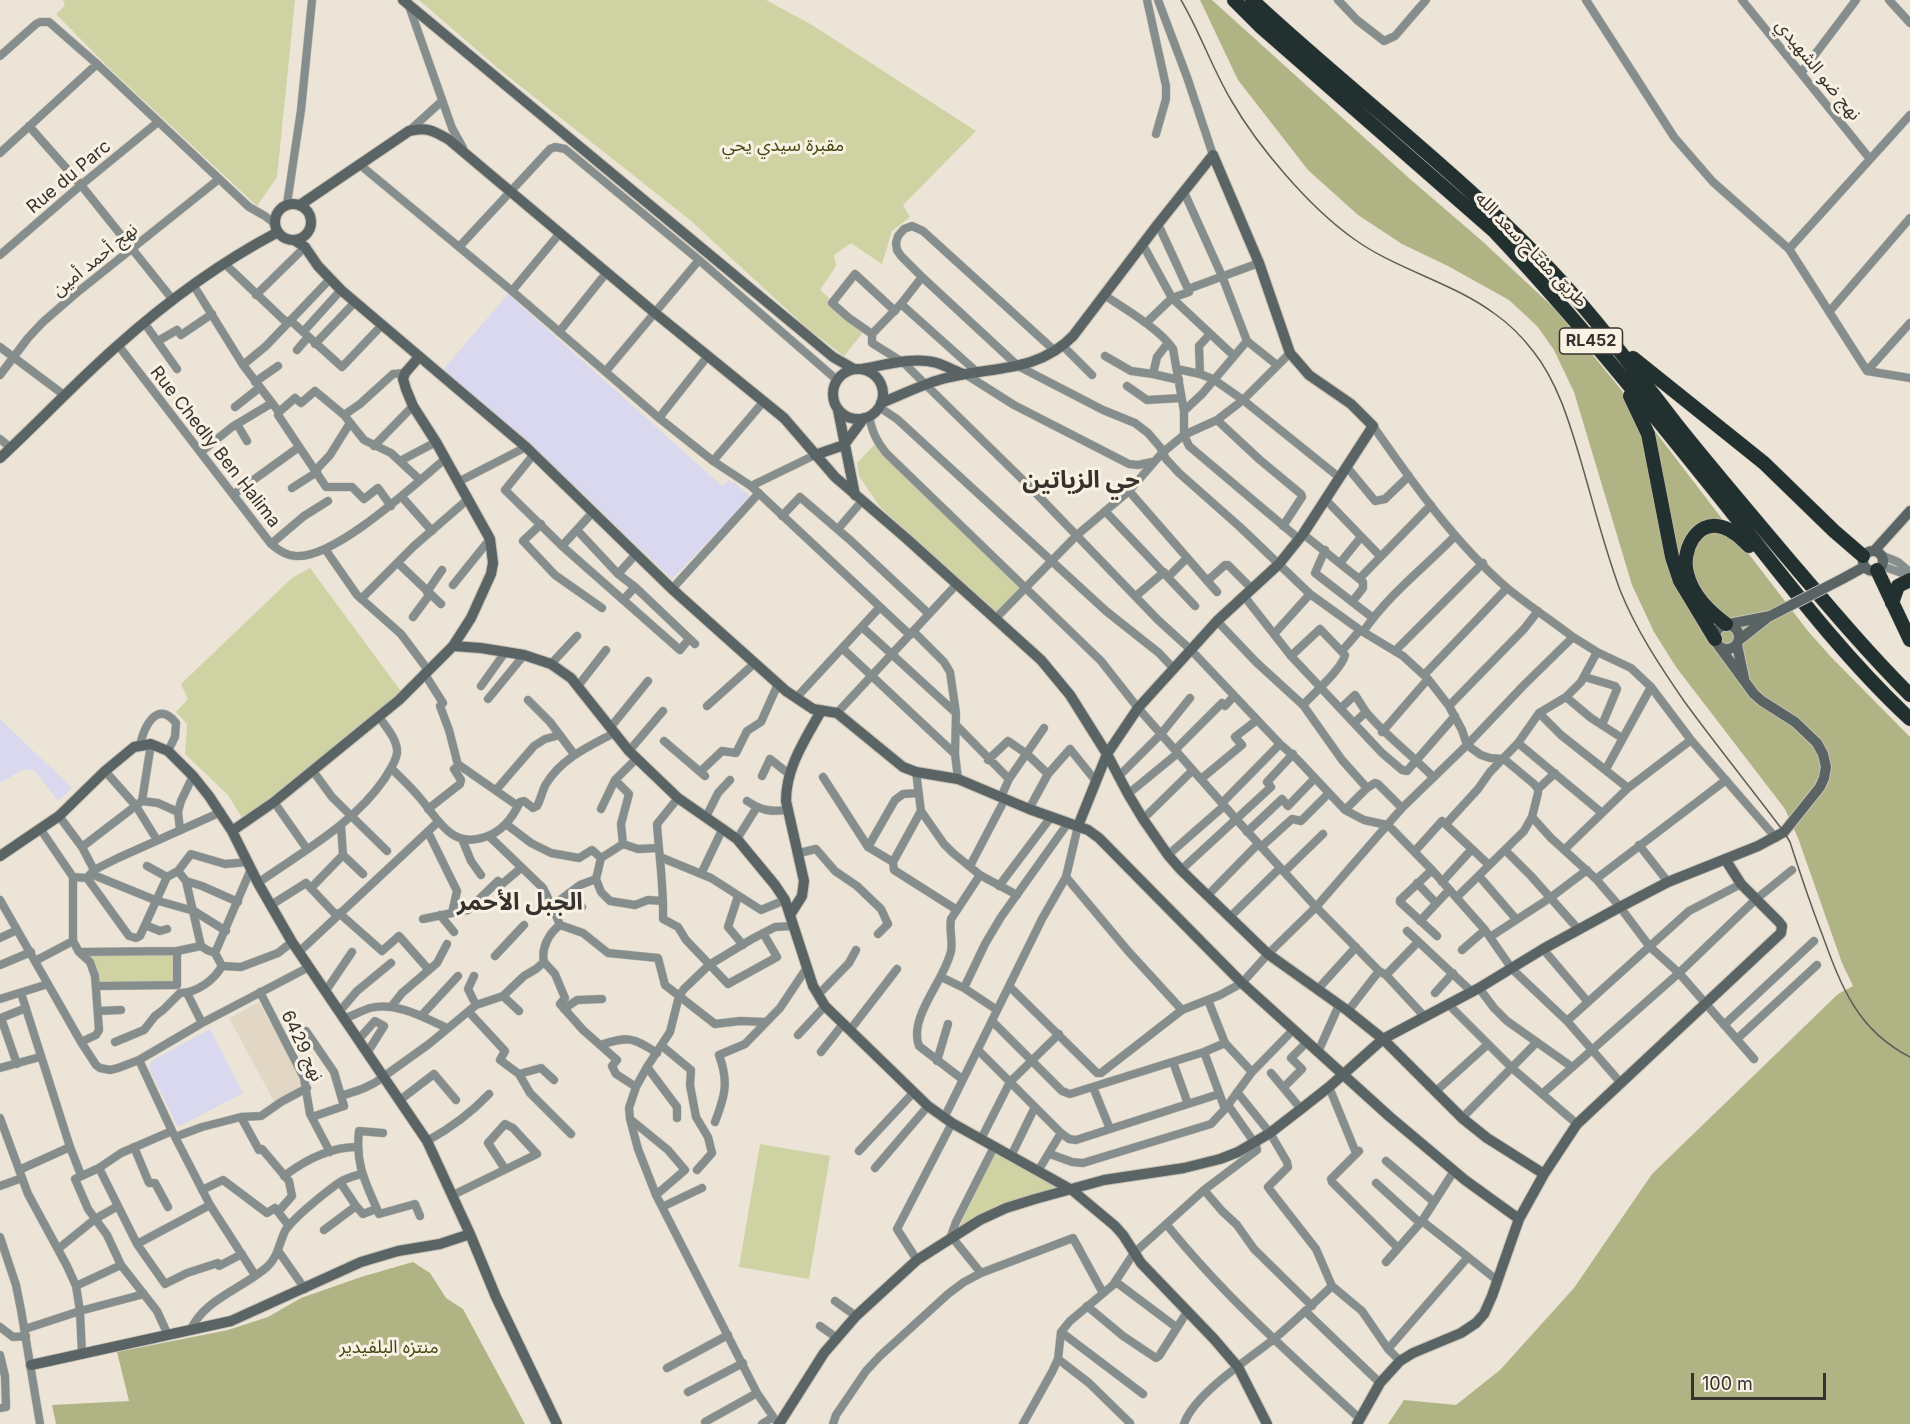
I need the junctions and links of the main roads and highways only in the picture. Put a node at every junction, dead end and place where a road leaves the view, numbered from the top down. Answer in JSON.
{"nodes":[{"id":1,"x":1234,"y":0,"type":"edge"},
{"id":2,"x":1252,"y":0,"type":"edge"},
{"id":3,"x":1612,"y":343,"type":"junction"},
{"id":4,"x":1614,"y":367,"type":"junction"},
{"id":5,"x":1778,"y":572,"type":"junction"},
{"id":6,"x":1910,"y":576,"type":"edge"},
{"id":7,"x":1892,"y":603,"type":"junction"},
{"id":8,"x":1727,"y":624,"type":"road end"},
{"id":9,"x":1910,"y":640,"type":"edge"},
{"id":10,"x":1716,"y":642,"type":"road end"},
{"id":11,"x":1910,"y":696,"type":"edge"},
{"id":12,"x":1910,"y":719,"type":"edge"}],
"edges":[{"from":1,"to":4,"type":"highway","name":"طريق مفتاح سعد الله","number":"RL452"},
{"from":2,"to":3,"type":"highway","name":"طريق مفتاح سعد الله","number":"RL452"},
{"from":3,"to":7,"type":"highway"},
{"from":3,"to":11,"type":"highway","name":"طريق مفتاح سعد الله","number":"RL452"},
{"from":4,"to":5,"type":"highway","name":"طريق مفتاح سعد الله","number":"RL452"},
{"from":4,"to":10,"type":"highway"},
{"from":5,"to":8,"type":"highway"},
{"from":5,"to":12,"type":"highway","name":"طريق مفتاح سعد الله","number":"RL452"},
{"from":6,"to":7,"type":"highway"},
{"from":7,"to":9,"type":"highway"}]}
